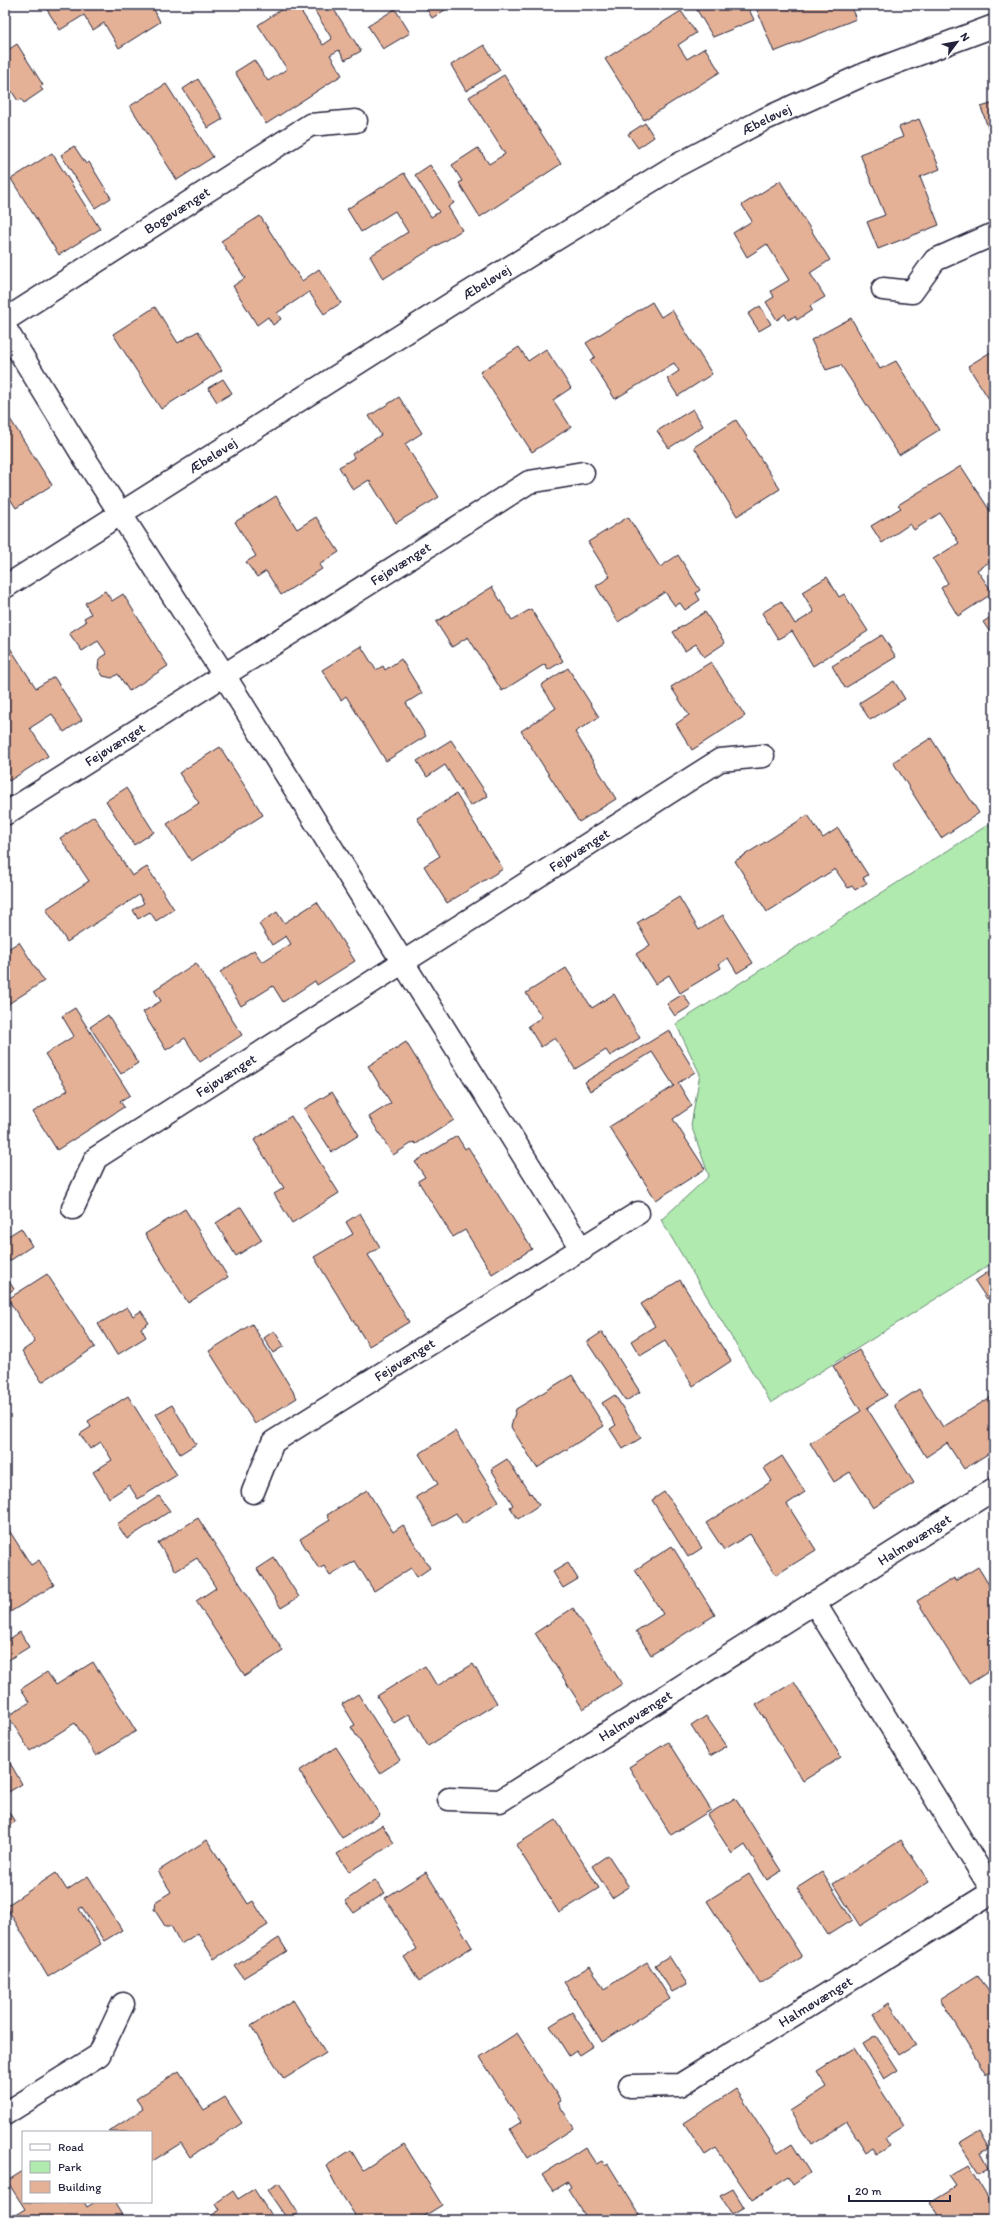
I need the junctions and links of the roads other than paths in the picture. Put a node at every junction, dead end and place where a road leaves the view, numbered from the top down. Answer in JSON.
{"nodes":[{"id":1,"x":994,"y":26,"type":"edge"},
{"id":2,"x":356,"y":121,"type":"dead end"},
{"id":3,"x":994,"y":234,"type":"edge"},
{"id":4,"x":883,"y":289,"type":"dead end"},
{"id":5,"x":5,"y":320,"type":"edge"},
{"id":6,"x":5,"y":328,"type":"edge"},
{"id":7,"x":583,"y":473,"type":"dead end"},
{"id":8,"x":121,"y":514,"type":"junction"},
{"id":9,"x":5,"y":586,"type":"edge"},
{"id":10,"x":224,"y":675,"type":"junction"},
{"id":11,"x":763,"y":756,"type":"dead end"},
{"id":12,"x":5,"y":814,"type":"edge"},
{"id":13,"x":402,"y":962,"type":"junction"},
{"id":14,"x":73,"y":1208,"type":"dead end"},
{"id":15,"x":638,"y":1213,"type":"dead end"},
{"id":16,"x":582,"y":1250,"type":"junction"},
{"id":17,"x":994,"y":1489,"type":"edge"},
{"id":18,"x":254,"y":1492,"type":"dead end"},
{"id":19,"x":814,"y":1602,"type":"junction"},
{"id":20,"x":449,"y":1799,"type":"dead end"},
{"id":21,"x":994,"y":1892,"type":"edge"},
{"id":22,"x":123,"y":2004,"type":"dead end"},
{"id":23,"x":630,"y":2086,"type":"dead end"},
{"id":24,"x":5,"y":2114,"type":"edge"}],
"edges":[{"from":1,"to":8,"type":"street","name":"Æbeløvej"},
{"from":2,"to":5,"type":"street","name":"Bogøvænget"},
{"from":3,"to":4,"type":"street"},
{"from":6,"to":8,"type":"street"},
{"from":7,"to":10,"type":"street","name":"Fejøvænget"},
{"from":8,"to":9,"type":"street","name":"Æbeløvej"},
{"from":8,"to":10,"type":"street"},
{"from":10,"to":12,"type":"street","name":"Fejøvænget"},
{"from":10,"to":13,"type":"street"},
{"from":11,"to":13,"type":"street","name":"Fejøvænget"},
{"from":13,"to":14,"type":"street","name":"Fejøvænget"},
{"from":13,"to":16,"type":"street"},
{"from":15,"to":16,"type":"street","name":"Fejøvænget"},
{"from":16,"to":18,"type":"street","name":"Fejøvænget"},
{"from":17,"to":19,"type":"street","name":"Halmøvænget"},
{"from":19,"to":20,"type":"street","name":"Halmøvænget"},
{"from":19,"to":21,"type":"street","name":"Halmøvænget"},
{"from":21,"to":23,"type":"street","name":"Halmøvænget"},
{"from":22,"to":24,"type":"street"}]}
